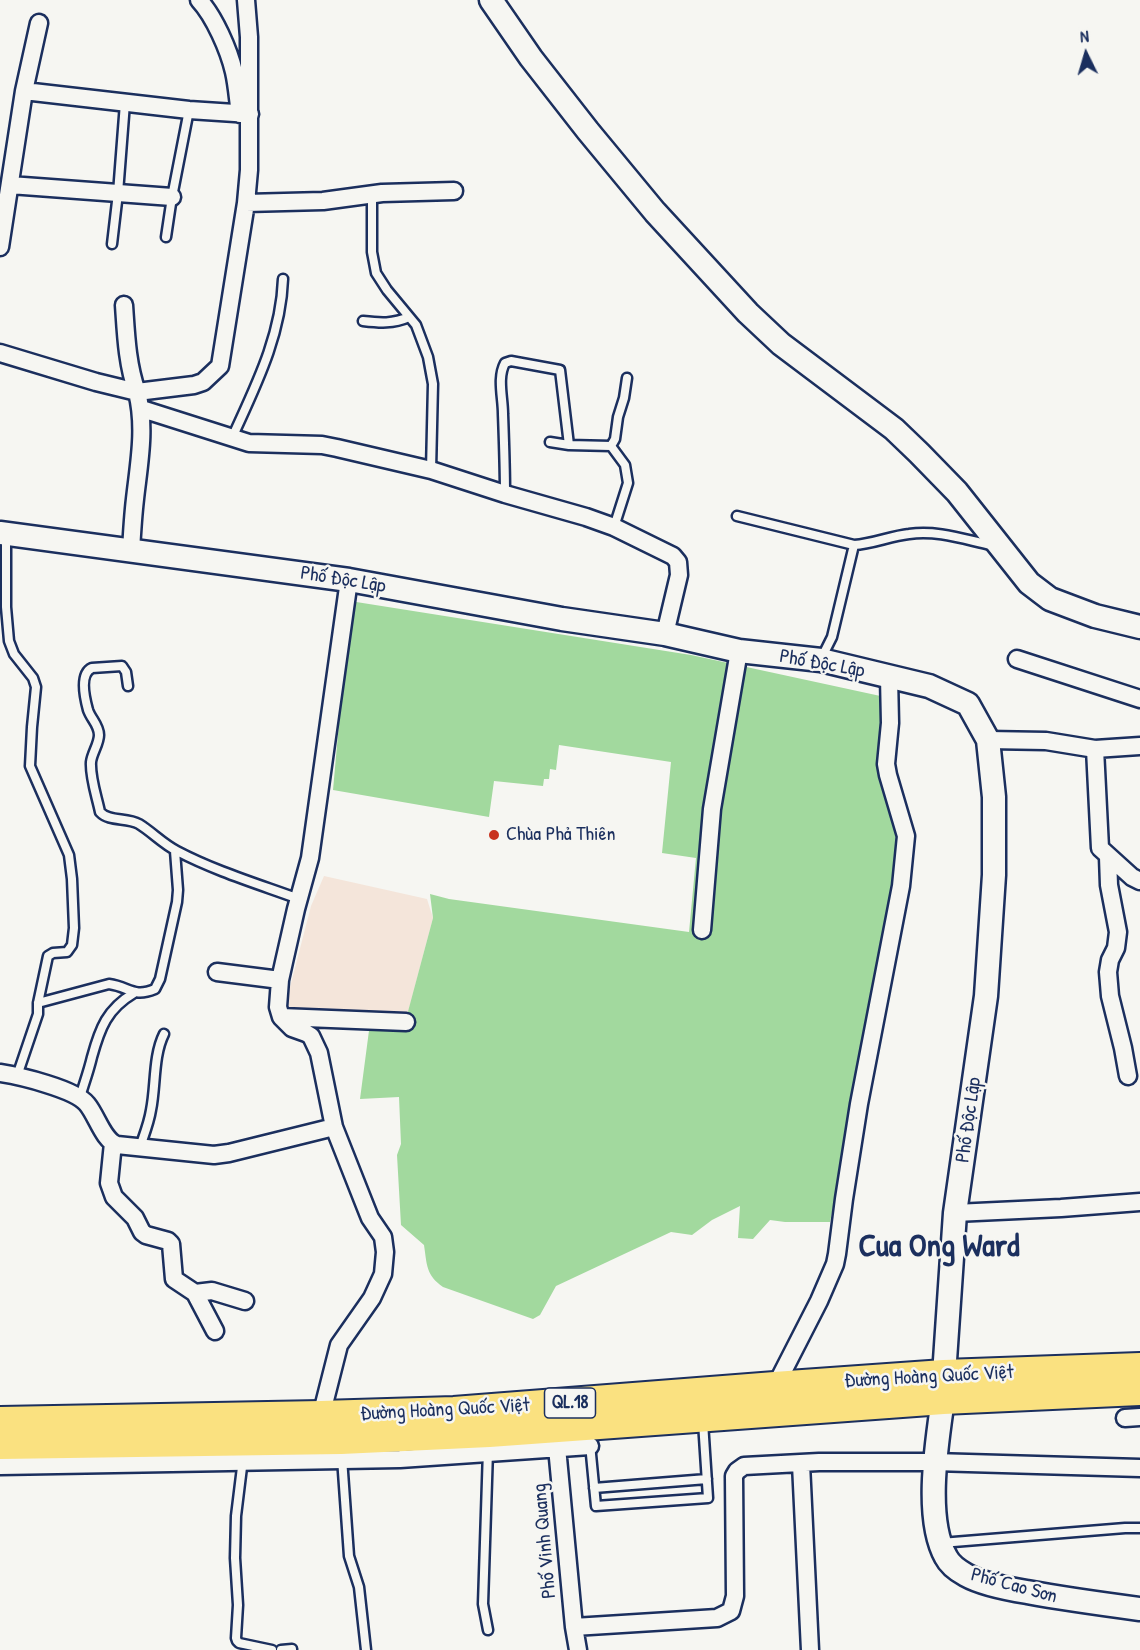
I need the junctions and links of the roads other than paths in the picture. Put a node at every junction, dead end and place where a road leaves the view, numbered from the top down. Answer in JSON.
{"nodes":[{"id":1,"x":199,"y":0,"type":"edge"},
{"id":2,"x":246,"y":0,"type":"edge"},
{"id":3,"x":491,"y":0,"type":"edge"},
{"id":4,"x":39,"y":23,"type":"dead end"},
{"id":5,"x":24,"y":91,"type":"junction"},
{"id":6,"x":125,"y":103,"type":"junction"},
{"id":7,"x":189,"y":110,"type":"junction"},
{"id":8,"x":245,"y":114,"type":"junction"},
{"id":9,"x":7,"y":151,"type":"edge"},
{"id":10,"x":9,"y":185,"type":"junction"},
{"id":11,"x":454,"y":190,"type":"dead end"},
{"id":12,"x":118,"y":193,"type":"junction"},
{"id":13,"x":372,"y":195,"type":"junction"},
{"id":14,"x":172,"y":197,"type":"junction"},
{"id":15,"x":246,"y":203,"type":"junction"},
{"id":16,"x":166,"y":237,"type":"dead end"},
{"id":17,"x":112,"y":244,"type":"dead end"},
{"id":18,"x":0,"y":247,"type":"edge"},
{"id":19,"x":282,"y":279,"type":"dead end"},
{"id":20,"x":124,"y":305,"type":"dead end"},
{"id":21,"x":409,"y":317,"type":"junction"},
{"id":22,"x":363,"y":321,"type":"dead end"},
{"id":23,"x":0,"y":353,"type":"edge"},
{"id":24,"x":627,"y":378,"type":"dead end"},
{"id":25,"x":137,"y":392,"type":"junction"},
{"id":26,"x":142,"y":415,"type":"junction"},
{"id":27,"x":232,"y":438,"type":"junction"},
{"id":28,"x":550,"y":442,"type":"dead end"},
{"id":29,"x":569,"y":445,"type":"junction"},
{"id":30,"x":611,"y":446,"type":"junction"},
{"id":31,"x":431,"y":470,"type":"junction"},
{"id":32,"x":505,"y":494,"type":"junction"},
{"id":33,"x":737,"y":516,"type":"dead end"},
{"id":34,"x":614,"y":527,"type":"junction"},
{"id":35,"x":3,"y":534,"type":"edge"},
{"id":36,"x":854,"y":545,"type":"junction"},
{"id":37,"x":999,"y":546,"type":"junction"},
{"id":38,"x":131,"y":550,"type":"junction"},
{"id":39,"x":350,"y":580,"type":"junction"},
{"id":40,"x":1140,"y":627,"type":"edge"},
{"id":41,"x":665,"y":634,"type":"junction"},
{"id":42,"x":740,"y":651,"type":"junction"},
{"id":43,"x":1017,"y":659,"type":"dead end"},
{"id":44,"x":821,"y":660,"type":"junction"},
{"id":45,"x":889,"y":677,"type":"junction"},
{"id":46,"x":128,"y":686,"type":"dead end"},
{"id":47,"x":1140,"y":699,"type":"edge"},
{"id":48,"x":988,"y":740,"type":"junction"},
{"id":49,"x":1140,"y":746,"type":"edge"},
{"id":50,"x":1095,"y":748,"type":"junction"},
{"id":51,"x":175,"y":850,"type":"junction"},
{"id":52,"x":1108,"y":857,"type":"junction"},
{"id":53,"x":1140,"y":881,"type":"edge"},
{"id":54,"x":298,"y":899,"type":"junction"},
{"id":55,"x":702,"y":930,"type":"dead end"},
{"id":56,"x":217,"y":972,"type":"dead end"},
{"id":57,"x":280,"y":980,"type":"junction"},
{"id":58,"x":134,"y":993,"type":"junction"},
{"id":59,"x":38,"y":1003,"type":"junction"},
{"id":60,"x":281,"y":1017,"type":"junction"},
{"id":61,"x":406,"y":1022,"type":"dead end"},
{"id":62,"x":164,"y":1034,"type":"dead end"},
{"id":63,"x":0,"y":1073,"type":"edge"},
{"id":64,"x":17,"y":1076,"type":"junction"},
{"id":65,"x":1128,"y":1076,"type":"dead end"},
{"id":66,"x":80,"y":1097,"type":"junction"},
{"id":67,"x":334,"y":1127,"type":"junction"},
{"id":68,"x":113,"y":1143,"type":"junction"},
{"id":69,"x":140,"y":1147,"type":"junction"},
{"id":70,"x":1140,"y":1202,"type":"edge"},
{"id":71,"x":955,"y":1213,"type":"junction"},
{"id":72,"x":195,"y":1293,"type":"junction"},
{"id":73,"x":245,"y":1301,"type":"dead end"},
{"id":74,"x":215,"y":1331,"type":"dead end"},
{"id":75,"x":1140,"y":1368,"type":"edge"},
{"id":76,"x":775,"y":1387,"type":"junction"},
{"id":77,"x":944,"y":1387,"type":"junction"},
{"id":78,"x":1140,"y":1390,"type":"edge"},
{"id":79,"x":321,"y":1416,"type":"junction"},
{"id":80,"x":702,"y":1417,"type":"junction"},
{"id":81,"x":0,"y":1422,"type":"edge"},
{"id":82,"x":589,"y":1436,"type":"junction"},
{"id":83,"x":556,"y":1438,"type":"junction"},
{"id":84,"x":489,"y":1442,"type":"junction"},
{"id":85,"x":0,"y":1444,"type":"edge"},
{"id":86,"x":342,"y":1449,"type":"junction"},
{"id":87,"x":244,"y":1451,"type":"junction"},
{"id":88,"x":934,"y":1462,"type":"junction"},
{"id":89,"x":801,"y":1464,"type":"junction"},
{"id":90,"x":0,"y":1466,"type":"edge"},
{"id":91,"x":1140,"y":1468,"type":"edge"},
{"id":92,"x":706,"y":1479,"type":"junction"},
{"id":93,"x":594,"y":1488,"type":"junction"},
{"id":94,"x":1140,"y":1528,"type":"edge"},
{"id":95,"x":940,"y":1544,"type":"junction"},
{"id":96,"x":1140,"y":1609,"type":"edge"},
{"id":97,"x":574,"y":1627,"type":"junction"},
{"id":98,"x":488,"y":1630,"type":"dead end"},
{"id":99,"x":292,"y":1649,"type":"edge"},
{"id":100,"x":273,"y":1650,"type":"edge"},
{"id":101,"x":281,"y":1650,"type":"edge"},
{"id":102,"x":366,"y":1650,"type":"edge"},
{"id":103,"x":578,"y":1650,"type":"edge"},
{"id":104,"x":810,"y":1650,"type":"edge"}],
"edges":[{"from":1,"to":8,"type":"street"},
{"from":2,"to":8,"type":"street"},
{"from":3,"to":37,"type":"street"},
{"from":4,"to":5,"type":"street"},
{"from":5,"to":6,"type":"street"},
{"from":5,"to":9,"type":"street"},
{"from":6,"to":7,"type":"street"},
{"from":6,"to":12,"type":"lane"},
{"from":7,"to":8,"type":"street"},
{"from":7,"to":14,"type":"lane"},
{"from":8,"to":15,"type":"street"},
{"from":9,"to":10,"type":"street"},
{"from":10,"to":12,"type":"street"},
{"from":10,"to":18,"type":"street"},
{"from":11,"to":13,"type":"street"},
{"from":12,"to":14,"type":"street"},
{"from":12,"to":17,"type":"lane"},
{"from":13,"to":15,"type":"street"},
{"from":13,"to":21,"type":"lane"},
{"from":14,"to":16,"type":"lane"},
{"from":15,"to":25,"type":"street"},
{"from":19,"to":27,"type":"lane"},
{"from":20,"to":25,"type":"street"},
{"from":21,"to":22,"type":"lane"},
{"from":21,"to":31,"type":"lane"},
{"from":23,"to":25,"type":"street"},
{"from":24,"to":30,"type":"lane"},
{"from":25,"to":26,"type":"street"},
{"from":26,"to":27,"type":"street"},
{"from":26,"to":38,"type":"street"},
{"from":27,"to":31,"type":"street"},
{"from":28,"to":29,"type":"lane"},
{"from":29,"to":30,"type":"lane"},
{"from":29,"to":32,"type":"lane"},
{"from":30,"to":34,"type":"lane"},
{"from":31,"to":32,"type":"street"},
{"from":32,"to":34,"type":"street"},
{"from":33,"to":36,"type":"lane"},
{"from":34,"to":41,"type":"street"},
{"from":35,"to":38,"type":"street","name":"Phố Độc Lập"},
{"from":35,"to":59,"type":"lane"},
{"from":36,"to":37,"type":"lane"},
{"from":36,"to":44,"type":"lane"},
{"from":37,"to":40,"type":"street"},
{"from":38,"to":39,"type":"street","name":"Phố Độc Lập"},
{"from":39,"to":41,"type":"street","name":"Phố Độc Lập"},
{"from":39,"to":54,"type":"street"},
{"from":41,"to":42,"type":"street","name":"Phố Độc Lập"},
{"from":42,"to":44,"type":"street","name":"Phố Độc Lập"},
{"from":42,"to":55,"type":"street"},
{"from":43,"to":47,"type":"street"},
{"from":44,"to":45,"type":"street","name":"Phố Độc Lập"},
{"from":45,"to":48,"type":"street","name":"Phố Độc Lập"},
{"from":45,"to":76,"type":"street"},
{"from":46,"to":51,"type":"lane"},
{"from":48,"to":50,"type":"street"},
{"from":48,"to":71,"type":"street","name":"Phố Độc Lập"},
{"from":49,"to":50,"type":"street"},
{"from":50,"to":52,"type":"street"},
{"from":51,"to":54,"type":"lane"},
{"from":51,"to":58,"type":"lane"},
{"from":52,"to":53,"type":"street"},
{"from":52,"to":65,"type":"street"},
{"from":54,"to":57,"type":"street"},
{"from":56,"to":57,"type":"street"},
{"from":57,"to":60,"type":"street"},
{"from":58,"to":59,"type":"lane"},
{"from":58,"to":66,"type":"lane"},
{"from":59,"to":64,"type":"lane"},
{"from":60,"to":61,"type":"street"},
{"from":60,"to":67,"type":"street"},
{"from":62,"to":69,"type":"lane"},
{"from":63,"to":64,"type":"street"},
{"from":64,"to":66,"type":"street"},
{"from":66,"to":68,"type":"street"},
{"from":67,"to":69,"type":"street"},
{"from":67,"to":79,"type":"street"},
{"from":68,"to":69,"type":"street"},
{"from":68,"to":72,"type":"street"},
{"from":70,"to":71,"type":"street"},
{"from":71,"to":77,"type":"street","name":"Phố Độc Lập"},
{"from":72,"to":73,"type":"street"},
{"from":72,"to":74,"type":"street"},
{"from":75,"to":77,"type":"highway","name":"Đường Hoàng Quốc Việt","number":"QL.18"},
{"from":76,"to":77,"type":"highway","name":"Đường Hoàng Quốc Việt","number":"QL.18"},
{"from":76,"to":79,"type":"highway","name":"Đường Hoàng Quốc Việt","number":"QL.18"},
{"from":77,"to":78,"type":"highway","name":"Đường Hoàng Quốc Việt","number":"QL.18"},
{"from":77,"to":80,"type":"highway","name":"Đường Hoàng Quốc Việt","number":"QL.18"},
{"from":77,"to":88,"type":"street","name":"Phố Cao Sơn"},
{"from":79,"to":81,"type":"highway","name":"Đường Hoàng Quốc Việt","number":"QL.18"},
{"from":80,"to":82,"type":"highway","name":"Đường Hoàng Quốc Việt","number":"QL.18"},
{"from":80,"to":92,"type":"lane"},
{"from":82,"to":83,"type":"highway","name":"Đường Hoàng Quốc Việt","number":"QL.18"},
{"from":82,"to":93,"type":"lane"},
{"from":83,"to":84,"type":"highway","name":"Đường Hoàng Quốc Việt","number":"QL.18"},
{"from":83,"to":97,"type":"street","name":"Phố Vinh Quang"},
{"from":84,"to":86,"type":"highway","name":"Đường Hoàng Quốc Việt","number":"QL.18"},
{"from":84,"to":98,"type":"lane"},
{"from":85,"to":87,"type":"highway","name":"Đường Hoàng Quốc Việt","number":"QL.18"},
{"from":86,"to":87,"type":"highway","name":"Đường Hoàng Quốc Việt","number":"QL.18"},
{"from":86,"to":102,"type":"lane"},
{"from":87,"to":90,"type":"street"},
{"from":87,"to":100,"type":"lane"},
{"from":88,"to":89,"type":"street"},
{"from":88,"to":91,"type":"street"},
{"from":88,"to":95,"type":"street","name":"Phố Cao Sơn"},
{"from":89,"to":97,"type":"street"},
{"from":89,"to":104,"type":"street"},
{"from":92,"to":93,"type":"lane"},
{"from":92,"to":93,"type":"lane"},
{"from":94,"to":95,"type":"lane"},
{"from":95,"to":96,"type":"street","name":"Phố Cao Sơn"},
{"from":97,"to":103,"type":"street","name":"Phố Vinh Quang"},
{"from":99,"to":101,"type":"lane"}]}
